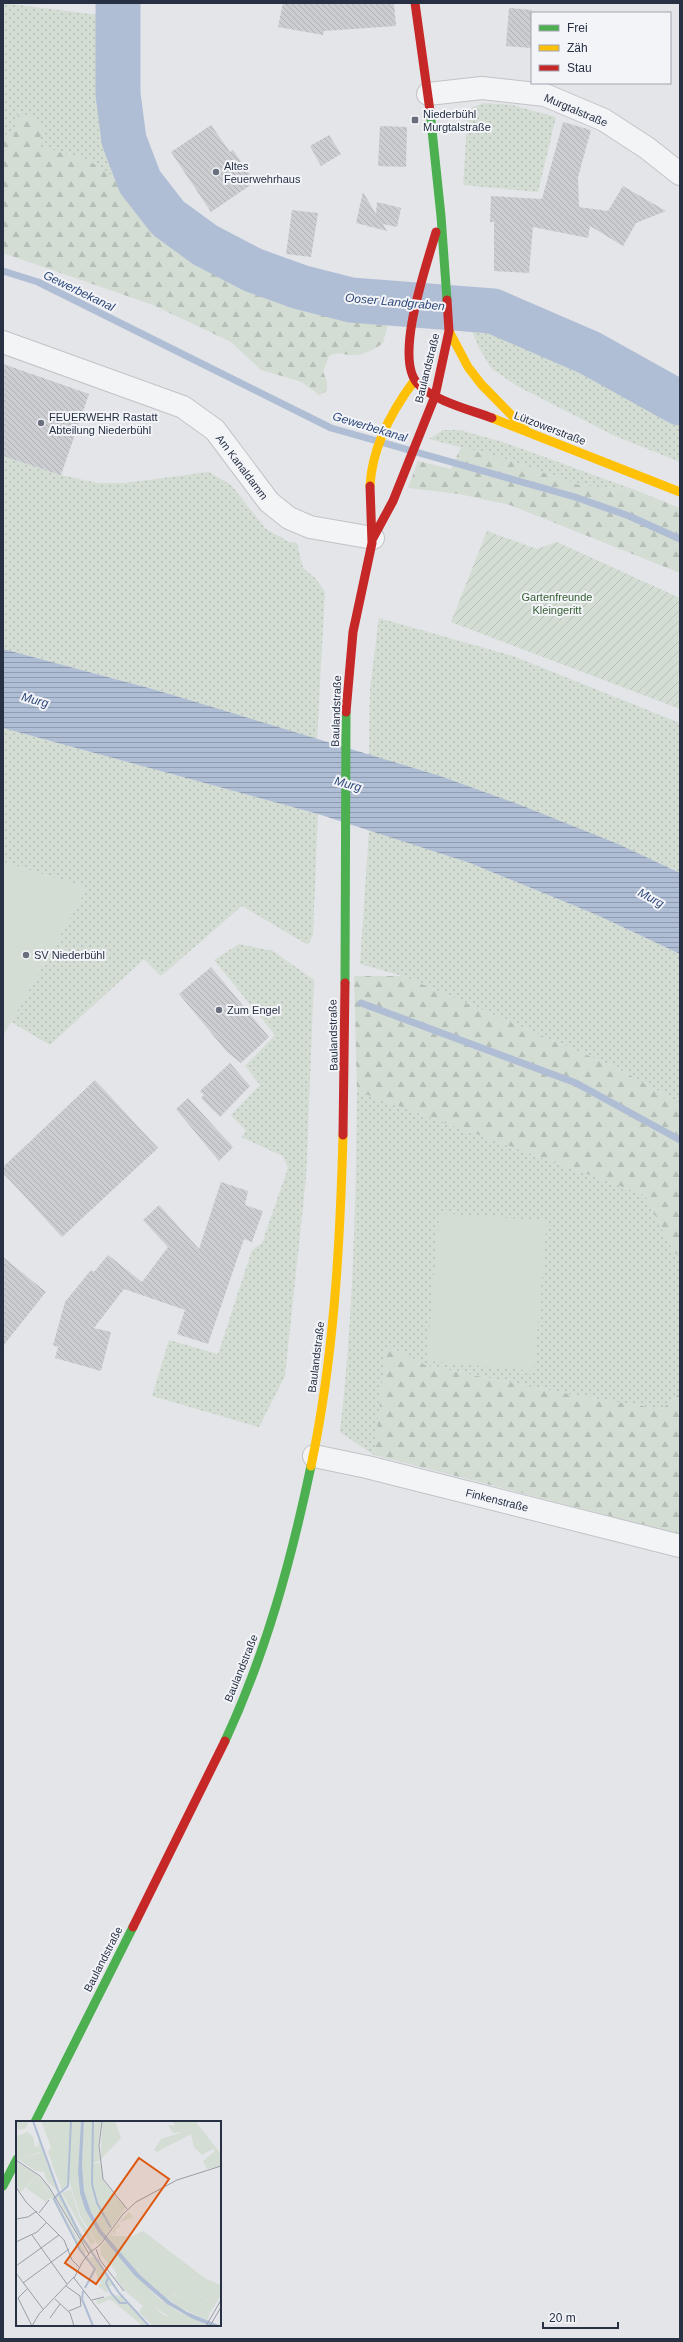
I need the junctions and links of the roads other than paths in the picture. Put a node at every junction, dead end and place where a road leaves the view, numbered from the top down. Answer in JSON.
{"nodes":[{"id":1,"x":415,"y":3,"type":"edge"},
{"id":2,"x":428,"y":94,"type":"junction"},
{"id":3,"x":680,"y":174,"type":"edge"},
{"id":4,"x":441,"y":216,"type":"junction"},
{"id":5,"x":449,"y":331,"type":"junction"},
{"id":6,"x":3,"y":342,"type":"edge"},
{"id":7,"x":414,"y":381,"type":"junction"},
{"id":8,"x":434,"y":396,"type":"junction"},
{"id":9,"x":529,"y":433,"type":"junction"},
{"id":10,"x":680,"y":492,"type":"edge"},
{"id":11,"x":373,"y":538,"type":"junction"},
{"id":12,"x":314,"y":1456,"type":"junction"},
{"id":13,"x":680,"y":1546,"type":"edge"},
{"id":14,"x":36,"y":2121,"type":"edge"},
{"id":15,"x":16,"y":2161,"type":"edge"},
{"id":16,"x":3,"y":2186,"type":"edge"}],
"edges":[{"from":1,"to":2,"type":"street"},
{"from":2,"to":3,"type":"street","name":"Murgtalstraße"},
{"from":2,"to":4,"type":"street","name":"Baulandstraße"},
{"from":4,"to":5,"type":"street","name":"Baulandstraße"},
{"from":4,"to":7,"type":"street","name":"Baulandstraße"},
{"from":5,"to":8,"type":"street","name":"Baulandstraße"},
{"from":5,"to":9,"type":"street"},
{"from":6,"to":11,"type":"street","name":"Am Kanaldamm"},
{"from":7,"to":8,"type":"street","name":"Lützowerstraße"},
{"from":7,"to":11,"type":"street","name":"Baulandstraße"},
{"from":8,"to":9,"type":"street","name":"Lützowerstraße"},
{"from":8,"to":11,"type":"street","name":"Baulandstraße"},
{"from":9,"to":10,"type":"street","name":"Lützowerstraße"},
{"from":11,"to":12,"type":"street","name":"Baulandstraße"},
{"from":12,"to":13,"type":"street","name":"Finkenstraße"},
{"from":12,"to":14,"type":"street","name":"Baulandstraße"},
{"from":15,"to":16,"type":"street"}]}
